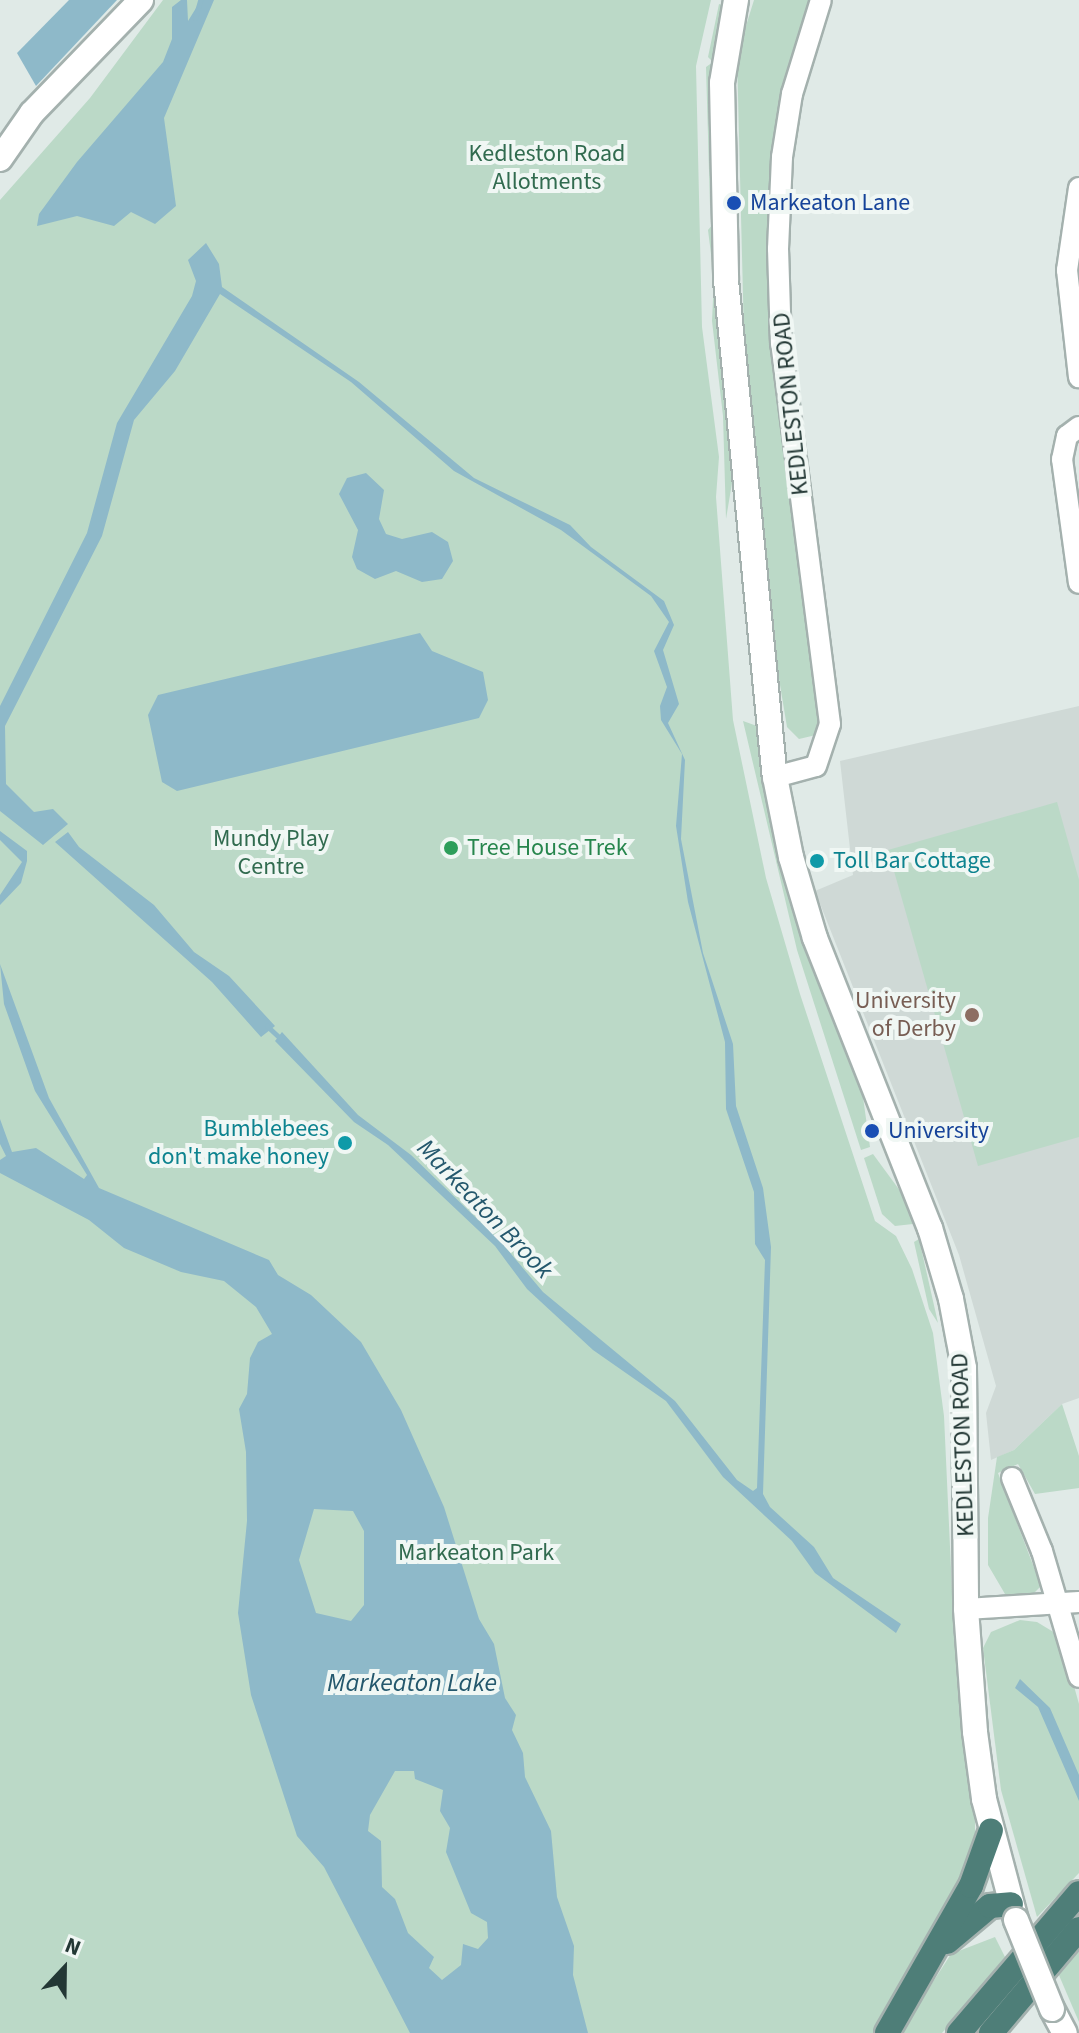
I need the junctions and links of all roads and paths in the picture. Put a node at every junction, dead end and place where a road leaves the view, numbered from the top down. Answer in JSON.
{"nodes":[{"id":1,"x":141,"y":0,"type":"edge"},
{"id":2,"x":736,"y":0,"type":"edge"},
{"id":3,"x":821,"y":0,"type":"edge"},
{"id":4,"x":0,"y":159,"type":"edge"},
{"id":5,"x":1079,"y":188,"type":"edge"},
{"id":6,"x":1079,"y":377,"type":"edge"},
{"id":7,"x":1079,"y":427,"type":"edge"},
{"id":8,"x":1079,"y":583,"type":"edge"},
{"id":9,"x":775,"y":777,"type":"junction"},
{"id":10,"x":1012,"y":1478,"type":"dead end"},
{"id":11,"x":1079,"y":1602,"type":"edge"},
{"id":12,"x":1055,"y":1607,"type":"junction"},
{"id":13,"x":966,"y":1609,"type":"junction"},
{"id":14,"x":1079,"y":1677,"type":"edge"},
{"id":15,"x":991,"y":1830,"type":"junction"},
{"id":16,"x":1079,"y":1893,"type":"edge"},
{"id":17,"x":1014,"y":1912,"type":"junction"},
{"id":18,"x":1079,"y":1929,"type":"edge"},
{"id":19,"x":931,"y":1958,"type":"junction"},
{"id":20,"x":887,"y":2033,"type":"edge"},
{"id":21,"x":959,"y":2033,"type":"edge"},
{"id":22,"x":991,"y":2033,"type":"edge"},
{"id":23,"x":1065,"y":2033,"type":"edge"}],
"edges":[{"from":1,"to":4,"type":"street"},
{"from":2,"to":9,"type":"street","name":"KEDLESTON ROAD"},
{"from":3,"to":9,"type":"street","name":"KEDLESTON ROAD"},
{"from":5,"to":6,"type":"street"},
{"from":7,"to":8,"type":"street"},
{"from":9,"to":13,"type":"street","name":"KEDLESTON ROAD"},
{"from":10,"to":12,"type":"street"},
{"from":11,"to":12,"type":"street"},
{"from":12,"to":13,"type":"street"},
{"from":12,"to":14,"type":"street"},
{"from":13,"to":15,"type":"street","name":"KEDLESTON ROAD"},
{"from":15,"to":17,"type":"street","name":"KEDLESTON ROAD"},
{"from":15,"to":19,"type":"highway"},
{"from":16,"to":21,"type":"highway"},
{"from":17,"to":19,"type":"highway"},
{"from":17,"to":23,"type":"street","name":"KEDLESTON ROAD","bridge":true},
{"from":18,"to":22,"type":"highway"},
{"from":19,"to":20,"type":"highway"}]}
